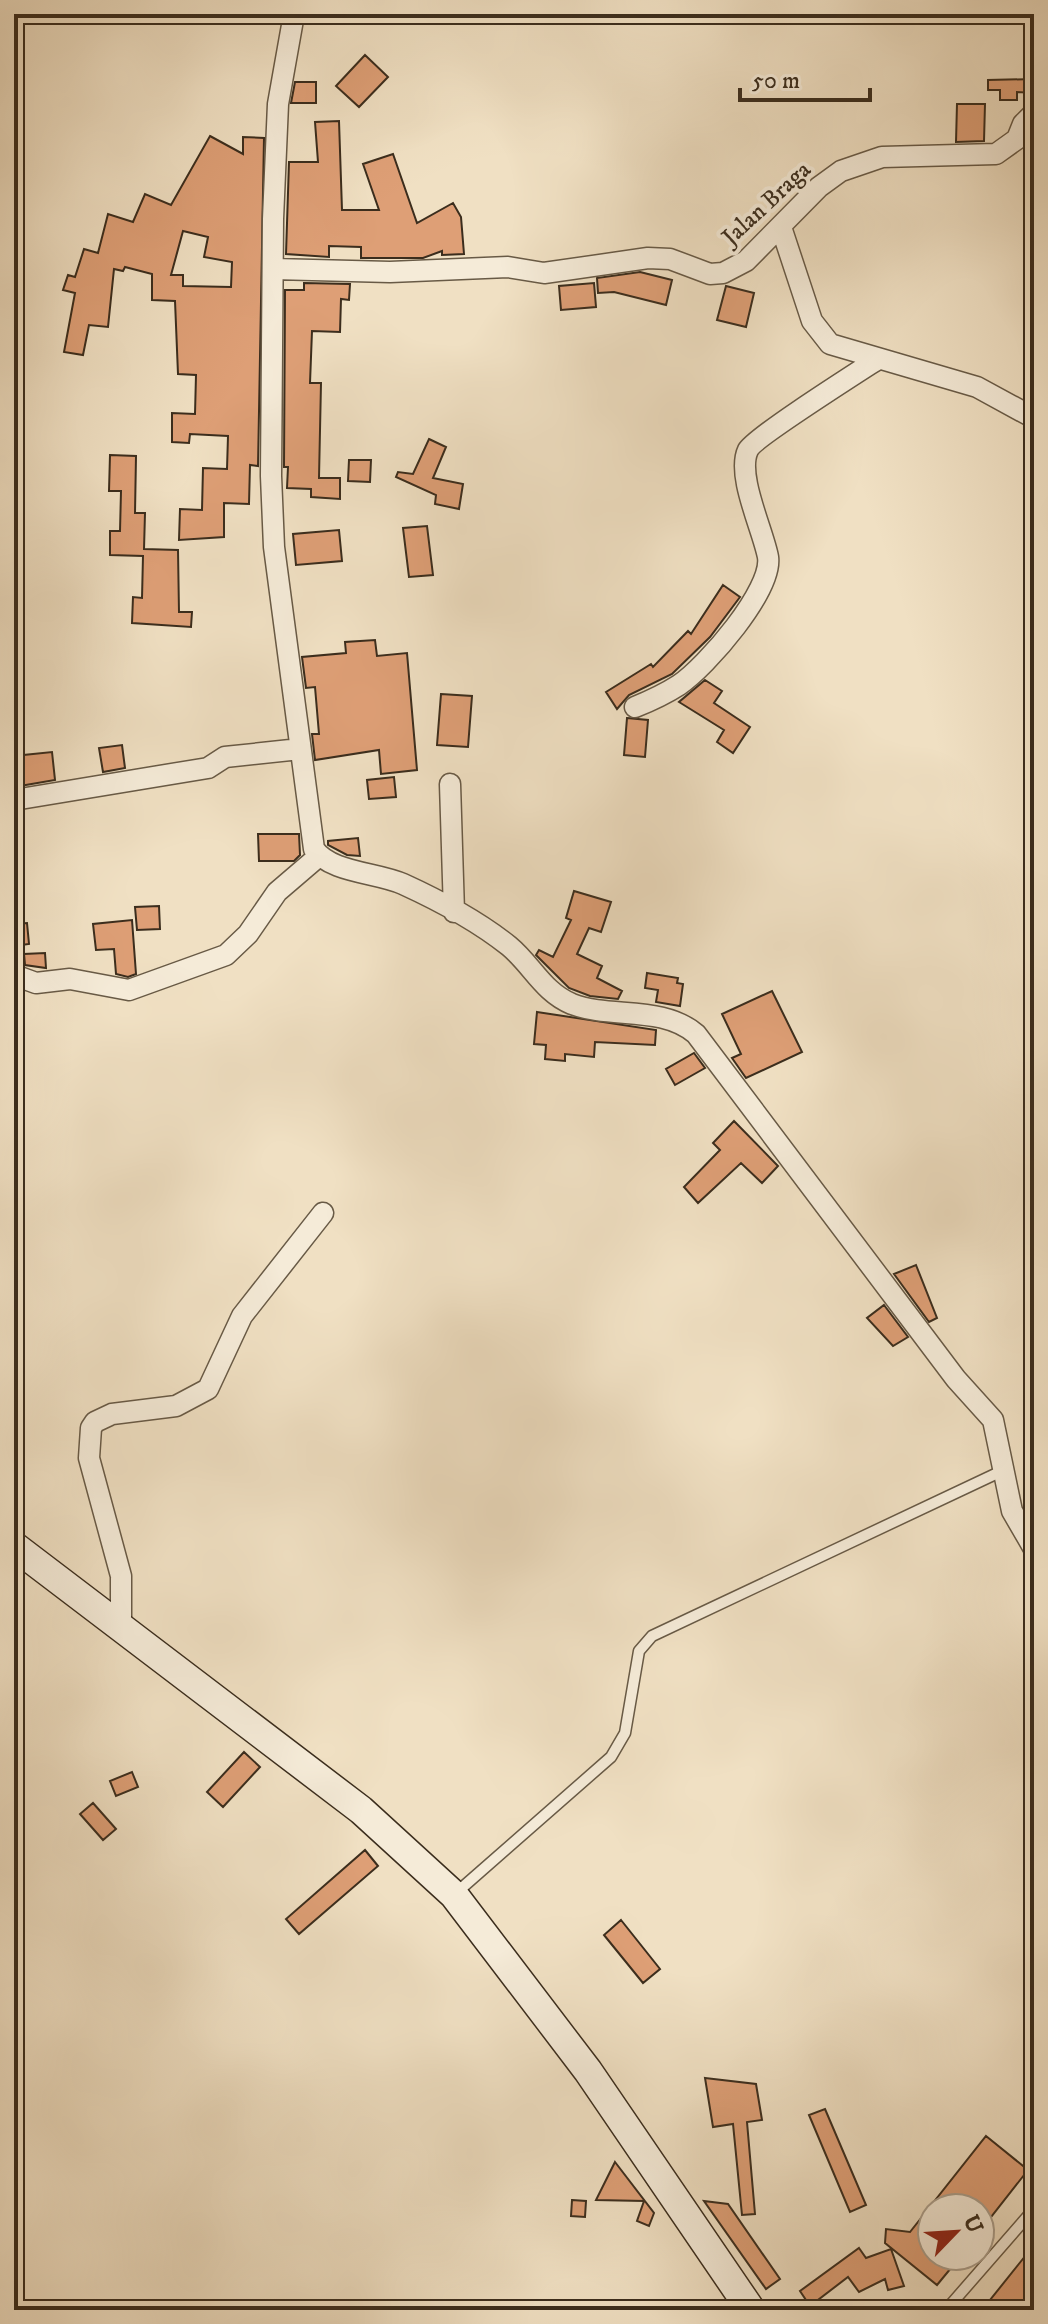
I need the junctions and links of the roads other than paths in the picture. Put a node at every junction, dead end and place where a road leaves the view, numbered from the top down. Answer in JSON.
{"nodes":[{"id":1,"x":294,"y":14,"type":"edge"},
{"id":2,"x":1034,"y":113,"type":"edge"},
{"id":3,"x":781,"y":227,"type":"junction"},
{"id":4,"x":274,"y":269,"type":"junction"},
{"id":5,"x":878,"y":359,"type":"junction"},
{"id":6,"x":1034,"y":418,"type":"edge"},
{"id":7,"x":635,"y":707,"type":"dead end"},
{"id":8,"x":300,"y":749,"type":"junction"},
{"id":9,"x":450,"y":784,"type":"dead end"},
{"id":10,"x":14,"y":800,"type":"edge"},
{"id":11,"x":319,"y":856,"type":"junction"},
{"id":12,"x":454,"y":912,"type":"junction"},
{"id":13,"x":14,"y":975,"type":"edge"},
{"id":14,"x":323,"y":1213,"type":"dead end"},
{"id":15,"x":1004,"y":1470,"type":"junction"},
{"id":16,"x":14,"y":1546,"type":"edge"},
{"id":17,"x":1034,"y":1549,"type":"edge"},
{"id":18,"x":121,"y":1624,"type":"junction"},
{"id":19,"x":454,"y":1895,"type":"junction"},
{"id":20,"x":1034,"y":2209,"type":"edge"},
{"id":21,"x":751,"y":2310,"type":"edge"},
{"id":22,"x":946,"y":2310,"type":"edge"}],
"edges":[{"from":1,"to":4,"type":"street"},
{"from":2,"to":3,"type":"street","name":"Jalan Braga"},
{"from":3,"to":4,"type":"street","name":"Jalan Braga"},
{"from":3,"to":5,"type":"street"},
{"from":4,"to":8,"type":"street"},
{"from":5,"to":6,"type":"street"},
{"from":5,"to":7,"type":"street"},
{"from":8,"to":10,"type":"street"},
{"from":8,"to":11,"type":"street"},
{"from":9,"to":12,"type":"street"},
{"from":11,"to":12,"type":"street"},
{"from":11,"to":13,"type":"street"},
{"from":12,"to":15,"type":"street"},
{"from":14,"to":18,"type":"street"},
{"from":15,"to":17,"type":"street"},
{"from":15,"to":19,"type":"lane"},
{"from":16,"to":18,"type":"street"},
{"from":18,"to":19,"type":"street"},
{"from":19,"to":21,"type":"street"},
{"from":20,"to":22,"type":"lane"}]}
